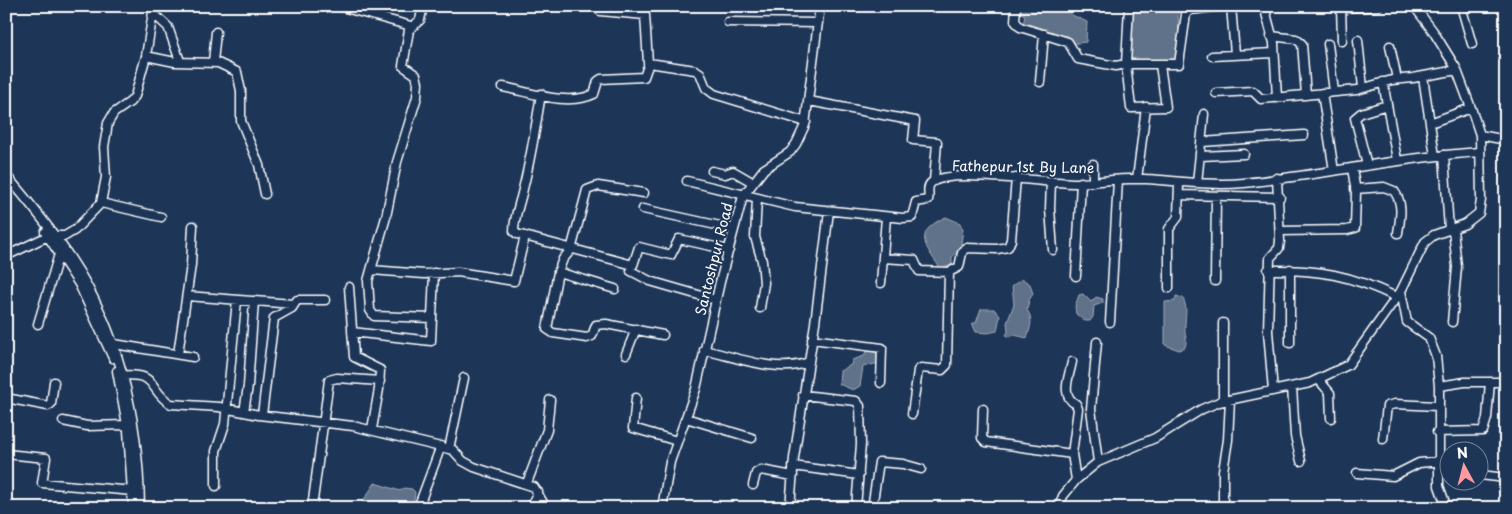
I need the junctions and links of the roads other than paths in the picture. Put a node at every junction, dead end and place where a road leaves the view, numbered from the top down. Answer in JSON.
{"nodes":[{"id":1,"x":338,"y":6,"type":"edge"},
{"id":2,"x":423,"y":6,"type":"edge"},
{"id":3,"x":820,"y":6,"type":"edge"},
{"id":4,"x":1016,"y":6,"type":"edge"},
{"id":5,"x":1129,"y":6,"type":"edge"},
{"id":6,"x":1222,"y":6,"type":"edge"},
{"id":7,"x":1231,"y":6,"type":"edge"},
{"id":8,"x":1264,"y":6,"type":"edge"},
{"id":9,"x":1378,"y":6,"type":"edge"},
{"id":10,"x":1414,"y":6,"type":"edge"},
{"id":11,"x":1461,"y":6,"type":"edge"},
{"id":12,"x":1204,"y":7,"type":"edge"},
{"id":13,"x":1341,"y":7,"type":"edge"},
{"id":14,"x":153,"y":10,"type":"edge"},
{"id":15,"x":643,"y":10,"type":"edge"},
{"id":16,"x":600,"y":11,"type":"dead end"},
{"id":17,"x":728,"y":22,"type":"dead end"},
{"id":18,"x":818,"y":23,"type":"junction"},
{"id":19,"x":412,"y":26,"type":"junction"},
{"id":20,"x":216,"y":32,"type":"dead end"},
{"id":21,"x":1044,"y":34,"type":"junction"},
{"id":22,"x":1271,"y":36,"type":"junction"},
{"id":23,"x":1358,"y":40,"type":"dead end"},
{"id":24,"x":1342,"y":41,"type":"dead end"},
{"id":25,"x":1328,"y":44,"type":"dead end"},
{"id":26,"x":1472,"y":44,"type":"dead end"},
{"id":27,"x":1390,"y":46,"type":"dead end"},
{"id":28,"x":1274,"y":53,"type":"junction"},
{"id":29,"x":1235,"y":54,"type":"junction"},
{"id":30,"x":146,"y":56,"type":"junction"},
{"id":31,"x":1212,"y":56,"type":"dead end"},
{"id":32,"x":180,"y":61,"type":"junction"},
{"id":33,"x":213,"y":62,"type":"junction"},
{"id":34,"x":648,"y":63,"type":"junction"},
{"id":35,"x":1126,"y":64,"type":"junction"},
{"id":36,"x":1160,"y":65,"type":"junction"},
{"id":37,"x":1457,"y":70,"type":"junction"},
{"id":38,"x":1423,"y":77,"type":"junction"},
{"id":39,"x":1397,"y":79,"type":"junction"},
{"id":40,"x":1040,"y":82,"type":"dead end"},
{"id":41,"x":1383,"y":82,"type":"junction"},
{"id":42,"x":502,"y":87,"type":"dead end"},
{"id":43,"x":1363,"y":88,"type":"junction"},
{"id":44,"x":1334,"y":92,"type":"junction"},
{"id":45,"x":1216,"y":93,"type":"dead end"},
{"id":46,"x":1322,"y":93,"type":"junction"},
{"id":47,"x":541,"y":94,"type":"junction"},
{"id":48,"x":1306,"y":95,"type":"junction"},
{"id":49,"x":1277,"y":98,"type":"junction"},
{"id":50,"x":809,"y":101,"type":"junction"},
{"id":51,"x":1387,"y":105,"type":"junction"},
{"id":52,"x":1146,"y":107,"type":"junction"},
{"id":53,"x":1471,"y":108,"type":"junction"},
{"id":54,"x":1204,"y":114,"type":"dead end"},
{"id":55,"x":806,"y":122,"type":"junction"},
{"id":56,"x":1430,"y":123,"type":"junction"},
{"id":57,"x":1304,"y":135,"type":"dead end"},
{"id":58,"x":1480,"y":135,"type":"junction"},
{"id":59,"x":1506,"y":140,"type":"edge"},
{"id":60,"x":1202,"y":142,"type":"junction"},
{"id":61,"x":1480,"y":152,"type":"junction"},
{"id":62,"x":1244,"y":154,"type":"dead end"},
{"id":63,"x":1444,"y":155,"type":"junction"},
{"id":64,"x":1200,"y":156,"type":"junction"},
{"id":65,"x":1435,"y":156,"type":"junction"},
{"id":66,"x":1397,"y":160,"type":"junction"},
{"id":67,"x":1093,"y":164,"type":"dead end"},
{"id":68,"x":1367,"y":165,"type":"junction"},
{"id":69,"x":1352,"y":168,"type":"junction"},
{"id":70,"x":712,"y":171,"type":"dead end"},
{"id":71,"x":1334,"y":171,"type":"junction"},
{"id":72,"x":6,"y":175,"type":"edge"},
{"id":73,"x":1016,"y":178,"type":"junction"},
{"id":74,"x":1278,"y":178,"type":"junction"},
{"id":75,"x":1137,"y":179,"type":"junction"},
{"id":76,"x":1051,"y":180,"type":"junction"},
{"id":77,"x":1118,"y":180,"type":"junction"},
{"id":78,"x":687,"y":181,"type":"dead end"},
{"id":79,"x":934,"y":181,"type":"junction"},
{"id":80,"x":6,"y":182,"type":"edge"},
{"id":81,"x":752,"y":182,"type":"junction"},
{"id":82,"x":1081,"y":182,"type":"junction"},
{"id":83,"x":1093,"y":182,"type":"junction"},
{"id":84,"x":1179,"y":183,"type":"junction"},
{"id":85,"x":1197,"y":183,"type":"junction"},
{"id":86,"x":1355,"y":189,"type":"junction"},
{"id":87,"x":644,"y":193,"type":"dead end"},
{"id":88,"x":265,"y":194,"type":"dead end"},
{"id":89,"x":1179,"y":195,"type":"junction"},
{"id":90,"x":743,"y":196,"type":"junction"},
{"id":91,"x":1216,"y":196,"type":"junction"},
{"id":92,"x":1280,"y":197,"type":"junction"},
{"id":93,"x":757,"y":200,"type":"junction"},
{"id":94,"x":101,"y":203,"type":"junction"},
{"id":95,"x":643,"y":209,"type":"dead end"},
{"id":96,"x":829,"y":210,"type":"junction"},
{"id":97,"x":161,"y":217,"type":"dead end"},
{"id":98,"x":886,"y":217,"type":"junction"},
{"id":99,"x":193,"y":226,"type":"dead end"},
{"id":100,"x":734,"y":229,"type":"junction"},
{"id":101,"x":1451,"y":230,"type":"junction"},
{"id":102,"x":1280,"y":231,"type":"junction"},
{"id":103,"x":1398,"y":233,"type":"dead end"},
{"id":104,"x":51,"y":236,"type":"junction"},
{"id":105,"x":525,"y":236,"type":"junction"},
{"id":106,"x":571,"y":250,"type":"junction"},
{"id":107,"x":729,"y":250,"type":"junction"},
{"id":108,"x":1053,"y":250,"type":"dead end"},
{"id":109,"x":59,"y":254,"type":"junction"},
{"id":110,"x":6,"y":256,"type":"edge"},
{"id":111,"x":883,"y":258,"type":"junction"},
{"id":112,"x":1290,"y":269,"type":"junction"},
{"id":113,"x":371,"y":270,"type":"junction"},
{"id":114,"x":1268,"y":270,"type":"junction"},
{"id":115,"x":631,"y":271,"type":"dead end"},
{"id":116,"x":558,"y":272,"type":"junction"},
{"id":117,"x":949,"y":272,"type":"junction"},
{"id":118,"x":434,"y":273,"type":"junction"},
{"id":119,"x":1076,"y":276,"type":"dead end"},
{"id":120,"x":1215,"y":281,"type":"dead end"},
{"id":121,"x":881,"y":283,"type":"dead end"},
{"id":122,"x":349,"y":287,"type":"dead end"},
{"id":123,"x":1169,"y":288,"type":"dead end"},
{"id":124,"x":615,"y":289,"type":"dead end"},
{"id":125,"x":1399,"y":294,"type":"junction"},
{"id":126,"x":187,"y":296,"type":"junction"},
{"id":127,"x":237,"y":300,"type":"junction"},
{"id":128,"x":325,"y":300,"type":"dead end"},
{"id":129,"x":716,"y":300,"type":"junction"},
{"id":130,"x":254,"y":302,"type":"junction"},
{"id":131,"x":293,"y":304,"type":"junction"},
{"id":132,"x":760,"y":308,"type":"dead end"},
{"id":133,"x":432,"y":318,"type":"junction"},
{"id":134,"x":1110,"y":322,"type":"dead end"},
{"id":135,"x":1452,"y":322,"type":"dead end"},
{"id":136,"x":1223,"y":323,"type":"dead end"},
{"id":137,"x":38,"y":324,"type":"dead end"},
{"id":138,"x":636,"y":329,"type":"junction"},
{"id":139,"x":352,"y":332,"type":"junction"},
{"id":140,"x":663,"y":335,"type":"dead end"},
{"id":141,"x":812,"y":339,"type":"junction"},
{"id":142,"x":1097,"y":342,"type":"dead end"},
{"id":143,"x":1290,"y":343,"type":"dead end"},
{"id":144,"x":114,"y":344,"type":"junction"},
{"id":145,"x":704,"y":350,"type":"junction"},
{"id":146,"x":178,"y":354,"type":"junction"},
{"id":147,"x":626,"y":354,"type":"dead end"},
{"id":148,"x":193,"y":357,"type":"dead end"},
{"id":149,"x":809,"y":362,"type":"junction"},
{"id":150,"x":1072,"y":362,"type":"dead end"},
{"id":151,"x":121,"y":375,"type":"junction"},
{"id":152,"x":464,"y":378,"type":"dead end"},
{"id":153,"x":1319,"y":380,"type":"junction"},
{"id":154,"x":380,"y":381,"type":"junction"},
{"id":155,"x":54,"y":382,"type":"dead end"},
{"id":156,"x":1490,"y":382,"type":"junction"},
{"id":157,"x":1506,"y":382,"type":"edge"},
{"id":158,"x":880,"y":383,"type":"dead end"},
{"id":159,"x":1439,"y":386,"type":"junction"},
{"id":160,"x":1292,"y":387,"type":"junction"},
{"id":161,"x":1273,"y":391,"type":"junction"},
{"id":162,"x":803,"y":395,"type":"junction"},
{"id":163,"x":6,"y":398,"type":"edge"},
{"id":164,"x":636,"y":398,"type":"dead end"},
{"id":165,"x":550,"y":400,"type":"dead end"},
{"id":166,"x":1226,"y":401,"type":"junction"},
{"id":167,"x":1076,"y":404,"type":"junction"},
{"id":168,"x":1092,"y":406,"type":"junction"},
{"id":169,"x":1437,"y":406,"type":"junction"},
{"id":170,"x":226,"y":408,"type":"junction"},
{"id":171,"x":983,"y":409,"type":"dead end"},
{"id":172,"x":244,"y":412,"type":"junction"},
{"id":173,"x":912,"y":414,"type":"dead end"},
{"id":174,"x":262,"y":415,"type":"junction"},
{"id":175,"x":686,"y":418,"type":"junction"},
{"id":176,"x":1331,"y":418,"type":"dead end"},
{"id":177,"x":62,"y":421,"type":"dead end"},
{"id":178,"x":324,"y":423,"type":"junction"},
{"id":179,"x":127,"y":425,"type":"junction"},
{"id":180,"x":372,"y":429,"type":"junction"},
{"id":181,"x":1437,"y":432,"type":"junction"},
{"id":182,"x":752,"y":438,"type":"dead end"},
{"id":183,"x":1383,"y":438,"type":"dead end"},
{"id":184,"x":677,"y":440,"type":"junction"},
{"id":185,"x":445,"y":448,"type":"junction"},
{"id":186,"x":6,"y":454,"type":"edge"},
{"id":187,"x":1072,"y":454,"type":"junction"},
{"id":188,"x":1438,"y":460,"type":"junction"},
{"id":189,"x":1301,"y":461,"type":"dead end"},
{"id":190,"x":1098,"y":462,"type":"junction"},
{"id":191,"x":793,"y":466,"type":"junction"},
{"id":192,"x":920,"y":470,"type":"dead end"},
{"id":193,"x":1358,"y":473,"type":"dead end"},
{"id":194,"x":859,"y":475,"type":"junction"},
{"id":195,"x":793,"y":476,"type":"junction"},
{"id":196,"x":1490,"y":476,"type":"edge"},
{"id":197,"x":1506,"y":478,"type":"edge"},
{"id":198,"x":1076,"y":480,"type":"junction"},
{"id":199,"x":527,"y":483,"type":"junction"},
{"id":200,"x":753,"y":485,"type":"dead end"},
{"id":201,"x":216,"y":486,"type":"dead end"},
{"id":202,"x":133,"y":491,"type":"junction"},
{"id":203,"x":538,"y":492,"type":"junction"},
{"id":204,"x":133,"y":508,"type":"edge"},
{"id":205,"x":140,"y":508,"type":"edge"},
{"id":206,"x":312,"y":508,"type":"edge"},
{"id":207,"x":418,"y":508,"type":"edge"},
{"id":208,"x":530,"y":508,"type":"edge"},
{"id":209,"x":546,"y":508,"type":"edge"},
{"id":210,"x":662,"y":508,"type":"edge"},
{"id":211,"x":790,"y":508,"type":"edge"},
{"id":212,"x":856,"y":508,"type":"edge"},
{"id":213,"x":872,"y":508,"type":"edge"},
{"id":214,"x":1059,"y":508,"type":"edge"},
{"id":215,"x":1223,"y":508,"type":"edge"},
{"id":216,"x":1448,"y":508,"type":"edge"}],
"edges":[{"from":1,"to":19,"type":"street"},
{"from":2,"to":19,"type":"street"},
{"from":3,"to":18,"type":"street","name":"Santoshpur Road"},
{"from":4,"to":21,"type":"street"},
{"from":5,"to":35,"type":"street"},
{"from":6,"to":12,"type":"street"},
{"from":7,"to":29,"type":"street"},
{"from":8,"to":22,"type":"street"},
{"from":9,"to":13,"type":"street"},
{"from":10,"to":37,"type":"street"},
{"from":11,"to":26,"type":"street"},
{"from":12,"to":36,"type":"street"},
{"from":13,"to":24,"type":"street"},
{"from":14,"to":30,"type":"street"},
{"from":14,"to":32,"type":"street"},
{"from":15,"to":16,"type":"street"},
{"from":15,"to":34,"type":"street"},
{"from":17,"to":18,"type":"street"},
{"from":18,"to":50,"type":"street","name":"Santoshpur Road"},
{"from":19,"to":113,"type":"street"},
{"from":20,"to":33,"type":"street"},
{"from":21,"to":35,"type":"street"},
{"from":21,"to":40,"type":"street"},
{"from":22,"to":28,"type":"street"},
{"from":22,"to":48,"type":"street"},
{"from":23,"to":43,"type":"street"},
{"from":25,"to":44,"type":"street"},
{"from":27,"to":39,"type":"street"},
{"from":28,"to":29,"type":"street"},
{"from":28,"to":49,"type":"street"},
{"from":29,"to":31,"type":"street"},
{"from":30,"to":32,"type":"street"},
{"from":30,"to":94,"type":"street"},
{"from":32,"to":33,"type":"street"},
{"from":33,"to":88,"type":"street"},
{"from":34,"to":47,"type":"street"},
{"from":34,"to":55,"type":"street"},
{"from":35,"to":36,"type":"street"},
{"from":35,"to":52,"type":"street"},
{"from":36,"to":52,"type":"street"},
{"from":37,"to":38,"type":"street"},
{"from":37,"to":53,"type":"street"},
{"from":38,"to":39,"type":"street"},
{"from":38,"to":56,"type":"street"},
{"from":39,"to":41,"type":"street"},
{"from":41,"to":43,"type":"street"},
{"from":41,"to":51,"type":"street"},
{"from":42,"to":47,"type":"street"},
{"from":43,"to":44,"type":"street"},
{"from":44,"to":46,"type":"street"},
{"from":45,"to":49,"type":"street"},
{"from":46,"to":48,"type":"street"},
{"from":46,"to":71,"type":"street"},
{"from":47,"to":105,"type":"street"},
{"from":48,"to":49,"type":"street"},
{"from":50,"to":55,"type":"street","name":"Santoshpur Road"},
{"from":50,"to":79,"type":"street"},
{"from":51,"to":66,"type":"street"},
{"from":51,"to":68,"type":"street"},
{"from":52,"to":75,"type":"street"},
{"from":53,"to":56,"type":"street"},
{"from":53,"to":58,"type":"street"},
{"from":54,"to":60,"type":"street"},
{"from":55,"to":81,"type":"street","name":"Santoshpur Road"},
{"from":56,"to":65,"type":"street"},
{"from":57,"to":60,"type":"street"},
{"from":58,"to":59,"type":"street"},
{"from":58,"to":61,"type":"street"},
{"from":60,"to":64,"type":"street"},
{"from":61,"to":63,"type":"street","name":"Fathepur 1st By Lane"},
{"from":61,"to":101,"type":"street"},
{"from":62,"to":64,"type":"street"},
{"from":63,"to":65,"type":"street","name":"Fathepur 1st By Lane"},
{"from":63,"to":101,"type":"street"},
{"from":64,"to":85,"type":"street"},
{"from":65,"to":66,"type":"street","name":"Fathepur 1st By Lane"},
{"from":66,"to":68,"type":"street","name":"Fathepur 1st By Lane"},
{"from":67,"to":83,"type":"street"},
{"from":68,"to":69,"type":"street","name":"Fathepur 1st By Lane"},
{"from":69,"to":71,"type":"street","name":"Fathepur 1st By Lane"},
{"from":69,"to":86,"type":"street"},
{"from":70,"to":81,"type":"street"},
{"from":71,"to":74,"type":"street","name":"Fathepur 1st By Lane"},
{"from":72,"to":104,"type":"street"},
{"from":73,"to":76,"type":"street","name":"Fathepur 1st By Lane"},
{"from":73,"to":79,"type":"street","name":"Fathepur 1st By Lane"},
{"from":73,"to":117,"type":"street"},
{"from":74,"to":85,"type":"street","name":"Fathepur 1st By Lane"},
{"from":74,"to":92,"type":"street"},
{"from":75,"to":77,"type":"street","name":"Fathepur 1st By Lane"},
{"from":75,"to":84,"type":"street","name":"Fathepur 1st By Lane"},
{"from":76,"to":82,"type":"street","name":"Fathepur 1st By Lane"},
{"from":76,"to":108,"type":"street"},
{"from":77,"to":83,"type":"street","name":"Fathepur 1st By Lane"},
{"from":77,"to":134,"type":"street"},
{"from":78,"to":90,"type":"street","name":"Fathepur 1st By Lane"},
{"from":79,"to":98,"type":"street","name":"Fathepur 1st By Lane"},
{"from":80,"to":104,"type":"street"},
{"from":81,"to":90,"type":"street","name":"Santoshpur Road"},
{"from":82,"to":83,"type":"street","name":"Fathepur 1st By Lane"},
{"from":82,"to":119,"type":"street"},
{"from":84,"to":85,"type":"street","name":"Fathepur 1st By Lane"},
{"from":84,"to":89,"type":"street"},
{"from":86,"to":102,"type":"street"},
{"from":86,"to":103,"type":"street"},
{"from":87,"to":106,"type":"street"},
{"from":89,"to":91,"type":"street"},
{"from":89,"to":123,"type":"street"},
{"from":90,"to":93,"type":"street","name":"Fathepur 1st By Lane"},
{"from":90,"to":100,"type":"street","name":"Santoshpur Road"},
{"from":91,"to":92,"type":"street"},
{"from":91,"to":120,"type":"street"},
{"from":92,"to":102,"type":"street"},
{"from":93,"to":96,"type":"street","name":"Fathepur 1st By Lane"},
{"from":93,"to":132,"type":"street"},
{"from":94,"to":97,"type":"street"},
{"from":94,"to":104,"type":"street"},
{"from":95,"to":100,"type":"street"},
{"from":96,"to":98,"type":"street","name":"Fathepur 1st By Lane"},
{"from":96,"to":141,"type":"street"},
{"from":98,"to":111,"type":"street"},
{"from":99,"to":126,"type":"street"},
{"from":100,"to":107,"type":"street","name":"Santoshpur Road"},
{"from":101,"to":125,"type":"street"},
{"from":101,"to":135,"type":"street"},
{"from":102,"to":114,"type":"street"},
{"from":104,"to":109,"type":"street"},
{"from":104,"to":110,"type":"street"},
{"from":104,"to":144,"type":"street"},
{"from":105,"to":106,"type":"street"},
{"from":105,"to":118,"type":"street"},
{"from":106,"to":107,"type":"street"},
{"from":106,"to":116,"type":"street"},
{"from":107,"to":129,"type":"street","name":"Santoshpur Road"},
{"from":109,"to":137,"type":"street"},
{"from":109,"to":151,"type":"street"},
{"from":111,"to":117,"type":"street"},
{"from":111,"to":121,"type":"street"},
{"from":112,"to":114,"type":"street"},
{"from":112,"to":125,"type":"street"},
{"from":112,"to":143,"type":"street"},
{"from":113,"to":118,"type":"street"},
{"from":113,"to":133,"type":"street"},
{"from":114,"to":161,"type":"street"},
{"from":115,"to":129,"type":"street"},
{"from":116,"to":124,"type":"street"},
{"from":116,"to":138,"type":"street"},
{"from":117,"to":173,"type":"street"},
{"from":118,"to":133,"type":"street"},
{"from":122,"to":139,"type":"street"},
{"from":125,"to":153,"type":"street"},
{"from":125,"to":159,"type":"street"},
{"from":126,"to":127,"type":"street"},
{"from":126,"to":146,"type":"street"},
{"from":127,"to":130,"type":"street"},
{"from":127,"to":170,"type":"street"},
{"from":128,"to":131,"type":"street"},
{"from":129,"to":145,"type":"street","name":"Santoshpur Road"},
{"from":130,"to":131,"type":"street"},
{"from":130,"to":172,"type":"street"},
{"from":131,"to":174,"type":"street"},
{"from":133,"to":139,"type":"street"},
{"from":136,"to":166,"type":"street"},
{"from":138,"to":140,"type":"street"},
{"from":138,"to":147,"type":"street"},
{"from":139,"to":154,"type":"street"},
{"from":141,"to":149,"type":"street"},
{"from":141,"to":158,"type":"street"},
{"from":142,"to":168,"type":"street"},
{"from":144,"to":146,"type":"street"},
{"from":144,"to":151,"type":"street"},
{"from":145,"to":149,"type":"street"},
{"from":145,"to":175,"type":"street","name":"Santoshpur Road"},
{"from":146,"to":148,"type":"street"},
{"from":149,"to":162,"type":"street"},
{"from":150,"to":167,"type":"street"},
{"from":151,"to":170,"type":"street"},
{"from":151,"to":179,"type":"street"},
{"from":151,"to":205,"type":"street"},
{"from":152,"to":185,"type":"street"},
{"from":153,"to":160,"type":"street"},
{"from":153,"to":176,"type":"street"},
{"from":154,"to":178,"type":"street"},
{"from":154,"to":180,"type":"street"},
{"from":155,"to":163,"type":"street"},
{"from":156,"to":157,"type":"street"},
{"from":156,"to":159,"type":"street"},
{"from":156,"to":181,"type":"street"},
{"from":159,"to":169,"type":"street"},
{"from":160,"to":161,"type":"street"},
{"from":160,"to":189,"type":"street"},
{"from":161,"to":166,"type":"street"},
{"from":162,"to":191,"type":"street"},
{"from":162,"to":194,"type":"street"},
{"from":164,"to":184,"type":"street"},
{"from":165,"to":199,"type":"street"},
{"from":166,"to":190,"type":"street"},
{"from":166,"to":215,"type":"street"},
{"from":167,"to":168,"type":"street"},
{"from":167,"to":187,"type":"street"},
{"from":168,"to":190,"type":"street"},
{"from":169,"to":181,"type":"street"},
{"from":169,"to":183,"type":"street"},
{"from":170,"to":172,"type":"street"},
{"from":170,"to":201,"type":"street"},
{"from":171,"to":187,"type":"street"},
{"from":172,"to":174,"type":"street"},
{"from":174,"to":178,"type":"street"},
{"from":175,"to":182,"type":"street"},
{"from":175,"to":184,"type":"street","name":"Santoshpur Road"},
{"from":177,"to":179,"type":"street"},
{"from":178,"to":180,"type":"street"},
{"from":178,"to":206,"type":"street"},
{"from":179,"to":202,"type":"street"},
{"from":180,"to":185,"type":"street"},
{"from":181,"to":188,"type":"street"},
{"from":184,"to":210,"type":"street","name":"Santoshpur Road"},
{"from":185,"to":199,"type":"street"},
{"from":185,"to":207,"type":"street"},
{"from":186,"to":202,"type":"street"},
{"from":187,"to":198,"type":"street"},
{"from":188,"to":193,"type":"street"},
{"from":188,"to":216,"type":"street"},
{"from":190,"to":198,"type":"street"},
{"from":191,"to":194,"type":"street"},
{"from":191,"to":195,"type":"street"},
{"from":192,"to":213,"type":"street"},
{"from":194,"to":212,"type":"street"},
{"from":195,"to":200,"type":"street"},
{"from":195,"to":211,"type":"street"},
{"from":196,"to":197,"type":"street"},
{"from":198,"to":214,"type":"street"},
{"from":199,"to":203,"type":"street"},
{"from":202,"to":204,"type":"street"},
{"from":203,"to":208,"type":"street"},
{"from":203,"to":209,"type":"street"}]}
